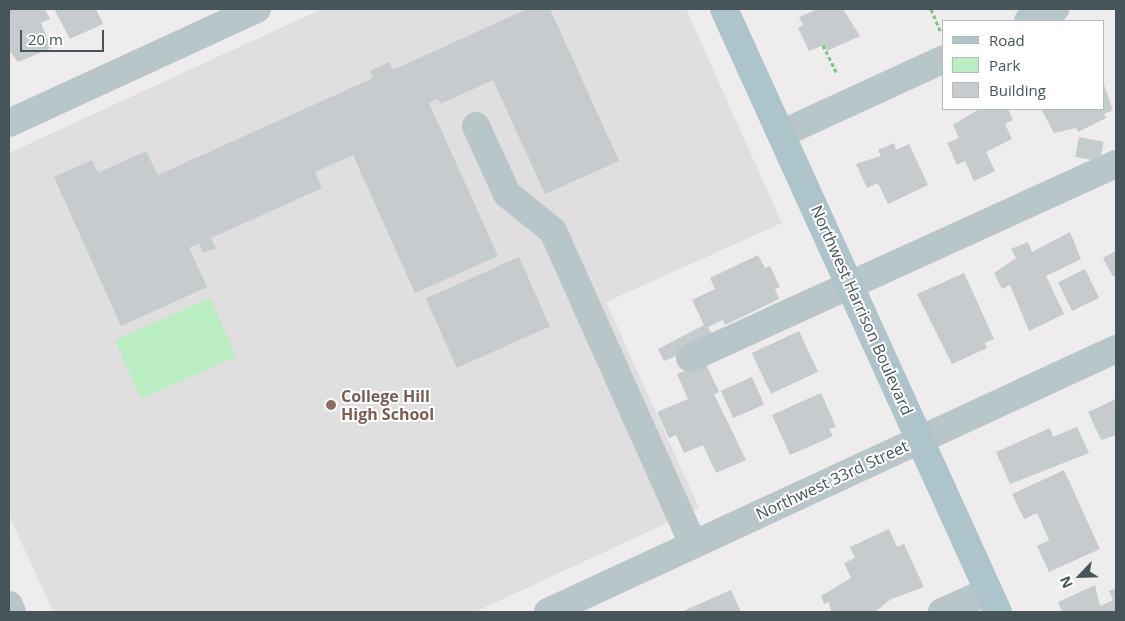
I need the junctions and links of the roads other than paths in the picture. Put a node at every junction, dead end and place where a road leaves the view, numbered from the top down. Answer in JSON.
{"nodes":[{"id":1,"x":724,"y":9,"type":"edge"},
{"id":2,"x":1056,"y":9,"type":"edge"},
{"id":3,"x":241,"y":12,"type":"edge"},
{"id":4,"x":1030,"y":20,"type":"edge"},
{"id":5,"x":942,"y":61,"type":"edge"},
{"id":6,"x":9,"y":123,"type":"edge"},
{"id":7,"x":476,"y":126,"type":"dead end"},
{"id":8,"x":781,"y":134,"type":"junction"},
{"id":9,"x":1116,"y":164,"type":"edge"},
{"id":10,"x":852,"y":286,"type":"junction"},
{"id":11,"x":1116,"y":349,"type":"edge"},
{"id":12,"x":690,"y":358,"type":"dead end"},
{"id":13,"x":920,"y":439,"type":"junction"},
{"id":14,"x":693,"y":544,"type":"junction"},
{"id":15,"x":994,"y":602,"type":"edge"},
{"id":16,"x":9,"y":605,"type":"edge"},
{"id":17,"x":12,"y":612,"type":"edge"},
{"id":18,"x":548,"y":612,"type":"edge"},
{"id":19,"x":942,"y":612,"type":"edge"}],
"edges":[{"from":1,"to":8,"type":"main road","name":"Northwest Harrison Boulevard"},
{"from":2,"to":4,"type":"street"},
{"from":3,"to":6,"type":"street"},
{"from":5,"to":8,"type":"street"},
{"from":7,"to":14,"type":"street"},
{"from":8,"to":10,"type":"main road","name":"Northwest Harrison Boulevard"},
{"from":9,"to":10,"type":"street"},
{"from":10,"to":12,"type":"street"},
{"from":10,"to":13,"type":"main road","name":"Northwest Harrison Boulevard"},
{"from":11,"to":13,"type":"street","name":"Northwest 33rd Street"},
{"from":13,"to":14,"type":"street","name":"Northwest 33rd Street"},
{"from":13,"to":15,"type":"main road","name":"Northwest Harrison Boulevard"},
{"from":14,"to":18,"type":"street","name":"Northwest 33rd Street"},
{"from":15,"to":19,"type":"street"},
{"from":16,"to":17,"type":"street"}]}
